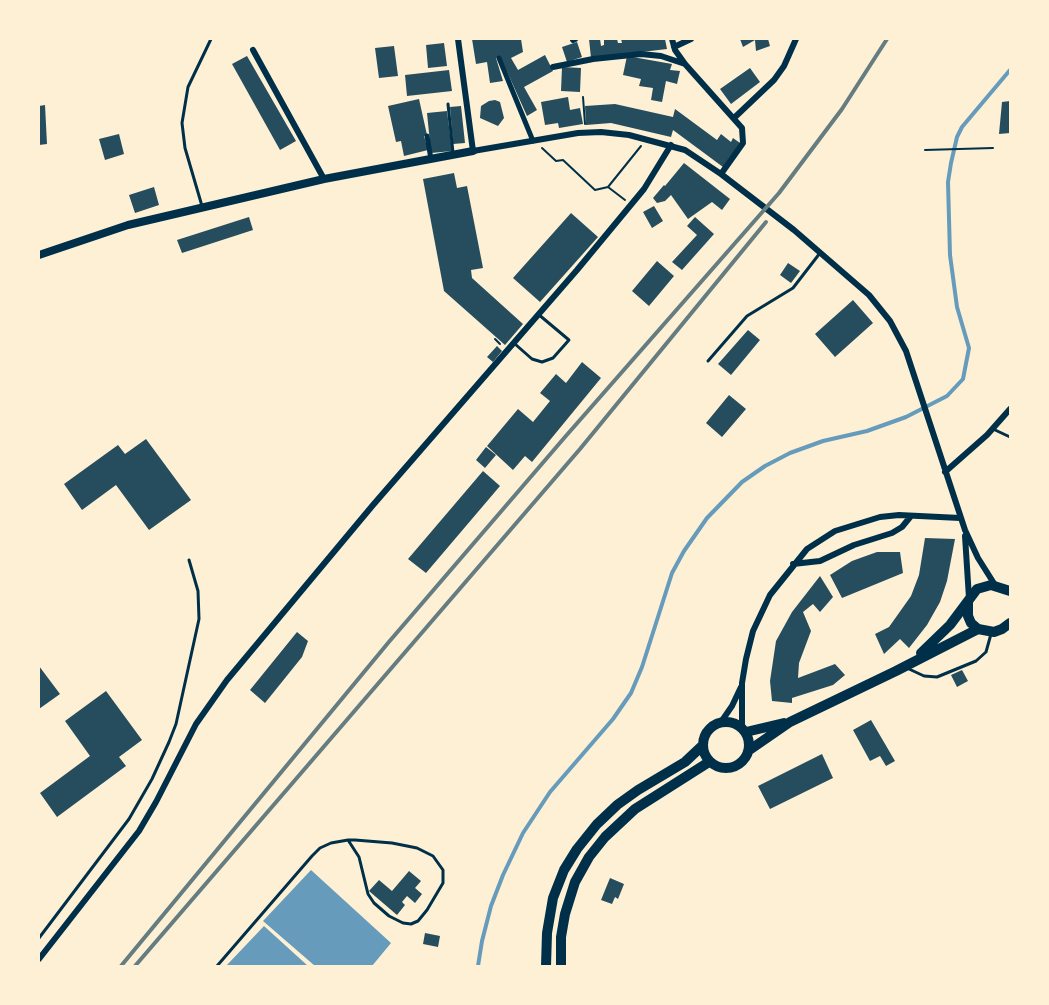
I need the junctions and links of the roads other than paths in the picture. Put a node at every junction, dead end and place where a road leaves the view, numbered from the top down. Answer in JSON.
{"nodes":[{"id":1,"x":211,"y":39,"type":"edge"},
{"id":2,"x":458,"y":39,"type":"edge"},
{"id":3,"x":672,"y":39,"type":"edge"},
{"id":4,"x":691,"y":39,"type":"edge"},
{"id":5,"x":796,"y":39,"type":"edge"},
{"id":6,"x":674,"y":47,"type":"junction"},
{"id":7,"x":253,"y":50,"type":"dead end"},
{"id":8,"x":499,"y":58,"type":"dead end"},
{"id":9,"x":684,"y":64,"type":"junction"},
{"id":10,"x":553,"y":67,"type":"dead end"},
{"id":11,"x":448,"y":104,"type":"dead end"},
{"id":12,"x":734,"y":118,"type":"junction"},
{"id":13,"x":427,"y":136,"type":"dead end"},
{"id":14,"x":533,"y":141,"type":"junction"},
{"id":15,"x":671,"y":145,"type":"junction"},
{"id":16,"x":473,"y":151,"type":"junction"},
{"id":17,"x":453,"y":155,"type":"junction"},
{"id":18,"x":431,"y":159,"type":"junction"},
{"id":19,"x":721,"y":174,"type":"junction"},
{"id":20,"x":324,"y":179,"type":"junction"},
{"id":21,"x":202,"y":207,"type":"junction"},
{"id":22,"x":821,"y":252,"type":"junction"},
{"id":23,"x":39,"y":255,"type":"edge"},
{"id":24,"x":538,"y":314,"type":"junction"},
{"id":25,"x":513,"y":343,"type":"junction"},
{"id":26,"x":708,"y":361,"type":"dead end"},
{"id":27,"x":1010,"y":409,"type":"edge"},
{"id":28,"x":993,"y":429,"type":"junction"},
{"id":29,"x":1010,"y":437,"type":"edge"},
{"id":30,"x":945,"y":472,"type":"junction"},
{"id":31,"x":911,"y":516,"type":"junction"},
{"id":32,"x":960,"y":518,"type":"junction"},
{"id":33,"x":965,"y":530,"type":"junction"},
{"id":34,"x":189,"y":560,"type":"dead end"},
{"id":35,"x":794,"y":564,"type":"junction"},
{"id":36,"x":1005,"y":590,"type":"edge"},
{"id":37,"x":968,"y":599,"type":"junction"},
{"id":38,"x":1010,"y":622,"type":"edge"},
{"id":39,"x":978,"y":629,"type":"junction"},
{"id":40,"x":991,"y":632,"type":"junction"},
{"id":41,"x":900,"y":669,"type":"junction"},
{"id":42,"x":742,"y":683,"type":"junction"},
{"id":43,"x":721,"y":722,"type":"junction"},
{"id":44,"x":790,"y":722,"type":"junction"},
{"id":45,"x":744,"y":730,"type":"junction"},
{"id":46,"x":702,"y":746,"type":"junction"},
{"id":47,"x":748,"y":751,"type":"junction"},
{"id":48,"x":709,"y":762,"type":"junction"},
{"id":49,"x":348,"y":840,"type":"junction"},
{"id":50,"x":39,"y":938,"type":"edge"},
{"id":51,"x":39,"y":959,"type":"edge"},
{"id":52,"x":217,"y":966,"type":"edge"},
{"id":53,"x":546,"y":966,"type":"edge"},
{"id":54,"x":561,"y":966,"type":"edge"}],
"edges":[{"from":1,"to":21,"type":"lane"},
{"from":2,"to":16,"type":"street"},
{"from":3,"to":6,"type":"street"},
{"from":4,"to":6,"type":"street"},
{"from":5,"to":12,"type":"street"},
{"from":6,"to":9,"type":"street"},
{"from":7,"to":20,"type":"street"},
{"from":8,"to":14,"type":"street"},
{"from":9,"to":10,"type":"street"},
{"from":9,"to":12,"type":"street"},
{"from":11,"to":17,"type":"lane"},
{"from":12,"to":19,"type":"street"},
{"from":13,"to":18,"type":"street"},
{"from":14,"to":15,"type":"street"},
{"from":14,"to":16,"type":"street"},
{"from":15,"to":19,"type":"street"},
{"from":15,"to":24,"type":"street"},
{"from":16,"to":17,"type":"street"},
{"from":17,"to":18,"type":"street"},
{"from":18,"to":20,"type":"street"},
{"from":19,"to":22,"type":"street"},
{"from":20,"to":21,"type":"street"},
{"from":21,"to":23,"type":"street"},
{"from":22,"to":26,"type":"lane"},
{"from":22,"to":30,"type":"street"},
{"from":24,"to":25,"type":"street"},
{"from":24,"to":25,"type":"lane"},
{"from":25,"to":51,"type":"street"},
{"from":27,"to":28,"type":"street"},
{"from":28,"to":29,"type":"lane"},
{"from":28,"to":30,"type":"street"},
{"from":30,"to":32,"type":"street"},
{"from":31,"to":32,"type":"street"},
{"from":31,"to":35,"type":"street"},
{"from":31,"to":35,"type":"street"},
{"from":32,"to":33,"type":"street"},
{"from":33,"to":36,"type":"street"},
{"from":33,"to":37,"type":"street"},
{"from":34,"to":50,"type":"lane"},
{"from":35,"to":42,"type":"street"},
{"from":36,"to":37,"type":"main road"},
{"from":37,"to":39,"type":"main road"},
{"from":37,"to":41,"type":"main road"},
{"from":38,"to":40,"type":"main road"},
{"from":39,"to":40,"type":"main road"},
{"from":39,"to":41,"type":"main road"},
{"from":40,"to":41,"type":"lane"},
{"from":41,"to":44,"type":"main road"},
{"from":42,"to":43,"type":"street"},
{"from":42,"to":45,"type":"street"},
{"from":43,"to":45,"type":"main road"},
{"from":43,"to":46,"type":"main road"},
{"from":44,"to":45,"type":"main road"},
{"from":44,"to":47,"type":"main road"},
{"from":45,"to":47,"type":"main road"},
{"from":46,"to":48,"type":"main road"},
{"from":46,"to":53,"type":"main road"},
{"from":47,"to":48,"type":"main road"},
{"from":48,"to":54,"type":"main road"},
{"from":49,"to":49,"type":"lane"},
{"from":49,"to":52,"type":"lane"}]}
